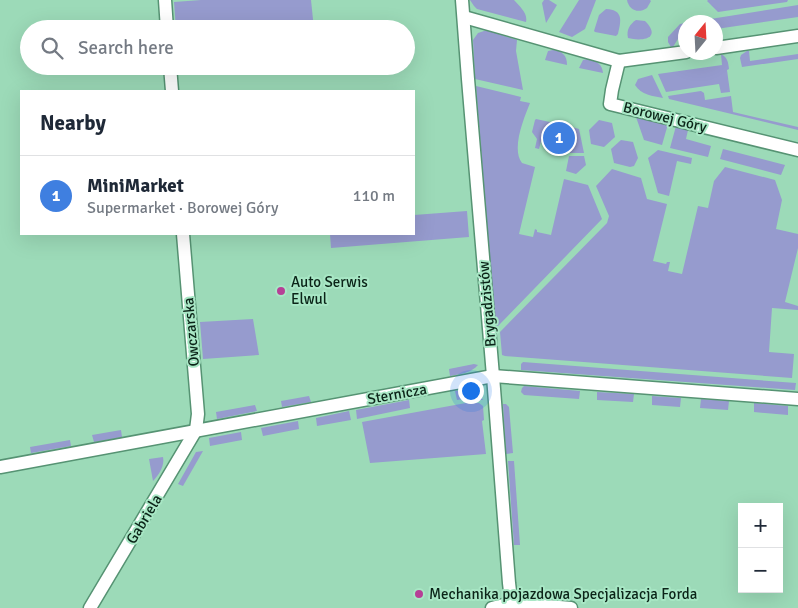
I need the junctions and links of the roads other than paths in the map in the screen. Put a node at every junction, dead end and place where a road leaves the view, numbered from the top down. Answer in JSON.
{"nodes":[{"id":1,"x":165,"y":0,"type":"edge"},
{"id":2,"x":462,"y":0,"type":"edge"},
{"id":3,"x":464,"y":17,"type":"junction"},
{"id":4,"x":166,"y":20,"type":"edge"},
{"id":5,"x":798,"y":36,"type":"edge"},
{"id":6,"x":723,"y":47,"type":"edge"},
{"id":7,"x":678,"y":53,"type":"edge"},
{"id":8,"x":619,"y":61,"type":"junction"},
{"id":9,"x":171,"y":75,"type":"edge"},
{"id":10,"x":172,"y":90,"type":"edge"},
{"id":11,"x":798,"y":150,"type":"edge"},
{"id":12,"x":183,"y":235,"type":"edge"},
{"id":13,"x":494,"y":376,"type":"junction"},
{"id":14,"x":798,"y":399,"type":"edge"},
{"id":15,"x":196,"y":430,"type":"junction"},
{"id":16,"x":0,"y":467,"type":"edge"},
{"id":17,"x":512,"y":606,"type":"edge"},
{"id":18,"x":90,"y":608,"type":"edge"},
{"id":19,"x":492,"y":608,"type":"edge"},
{"id":20,"x":571,"y":608,"type":"edge"}],
"edges":[{"from":1,"to":4,"type":"street"},
{"from":2,"to":3,"type":"street","name":"Brygadzistów"},
{"from":3,"to":8,"type":"street"},
{"from":3,"to":13,"type":"street","name":"Brygadzistów"},
{"from":5,"to":6,"type":"street"},
{"from":7,"to":8,"type":"street"},
{"from":8,"to":11,"type":"street","name":"Borowej Góry"},
{"from":9,"to":10,"type":"street"},
{"from":12,"to":15,"type":"street","name":"Owczarska"},
{"from":13,"to":14,"type":"street","name":"Sternicza"},
{"from":13,"to":15,"type":"street","name":"Sternicza"},
{"from":13,"to":17,"type":"street","name":"Brygadzistów"},
{"from":15,"to":16,"type":"street","name":"Sternicza"},
{"from":15,"to":18,"type":"street","name":"Gabriela"},
{"from":17,"to":19,"type":"street"},
{"from":17,"to":20,"type":"street"}]}
